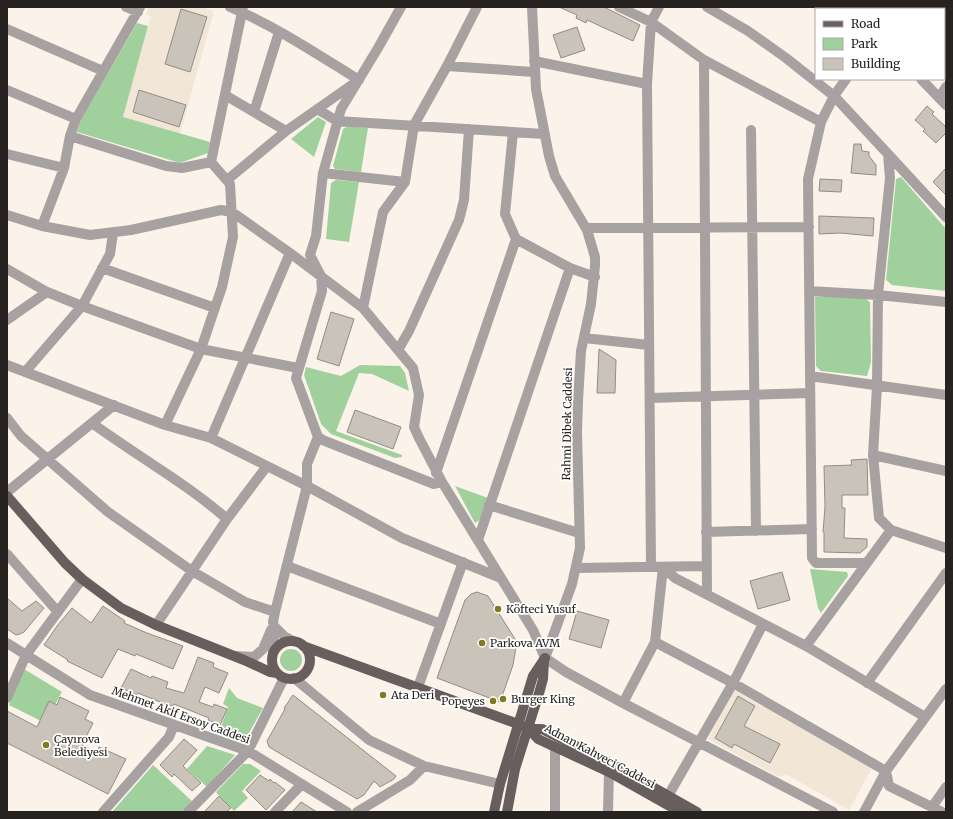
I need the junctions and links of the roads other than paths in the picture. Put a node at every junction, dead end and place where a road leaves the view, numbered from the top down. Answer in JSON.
{"nodes":[{"id":1,"x":126,"y":7,"type":"edge"},
{"id":2,"x":230,"y":7,"type":"edge"},
{"id":3,"x":401,"y":7,"type":"edge"},
{"id":4,"x":477,"y":7,"type":"edge"},
{"id":5,"x":532,"y":7,"type":"edge"},
{"id":6,"x":619,"y":7,"type":"edge"},
{"id":7,"x":658,"y":7,"type":"edge"},
{"id":8,"x":707,"y":7,"type":"edge"},
{"id":9,"x":139,"y":10,"type":"edge"},
{"id":10,"x":243,"y":10,"type":"edge"},
{"id":11,"x":651,"y":22,"type":"junction"},
{"id":12,"x":7,"y":29,"type":"edge"},
{"id":13,"x":279,"y":32,"type":"junction"},
{"id":14,"x":704,"y":60,"type":"junction"},
{"id":15,"x":447,"y":66,"type":"junction"},
{"id":16,"x":534,"y":67,"type":"junction"},
{"id":17,"x":103,"y":71,"type":"junction"},
{"id":18,"x":359,"y":80,"type":"junction"},
{"id":19,"x":845,"y":80,"type":"edge"},
{"id":20,"x":922,"y":80,"type":"edge"},
{"id":21,"x":647,"y":84,"type":"junction"},
{"id":22,"x":946,"y":87,"type":"edge"},
{"id":23,"x":7,"y":90,"type":"edge"},
{"id":24,"x":225,"y":95,"type":"junction"},
{"id":25,"x":834,"y":96,"type":"junction"},
{"id":26,"x":943,"y":102,"type":"edge"},
{"id":27,"x":317,"y":109,"type":"junction"},
{"id":28,"x":254,"y":112,"type":"junction"},
{"id":29,"x":76,"y":119,"type":"junction"},
{"id":30,"x":337,"y":121,"type":"junction"},
{"id":31,"x":821,"y":122,"type":"junction"},
{"id":32,"x":414,"y":125,"type":"junction"},
{"id":33,"x":469,"y":129,"type":"junction"},
{"id":34,"x":751,"y":130,"type":"dead end"},
{"id":35,"x":286,"y":131,"type":"junction"},
{"id":36,"x":513,"y":132,"type":"junction"},
{"id":37,"x":544,"y":134,"type":"junction"},
{"id":38,"x":70,"y":136,"type":"junction"},
{"id":39,"x":7,"y":154,"type":"edge"},
{"id":40,"x":888,"y":154,"type":"junction"},
{"id":41,"x":211,"y":162,"type":"junction"},
{"id":42,"x":64,"y":168,"type":"junction"},
{"id":43,"x":323,"y":173,"type":"junction"},
{"id":44,"x":227,"y":180,"type":"junction"},
{"id":45,"x":405,"y":182,"type":"junction"},
{"id":46,"x":232,"y":212,"type":"junction"},
{"id":47,"x":7,"y":215,"type":"edge"},
{"id":48,"x":946,"y":217,"type":"edge"},
{"id":49,"x":42,"y":226,"type":"junction"},
{"id":50,"x":752,"y":227,"type":"junction"},
{"id":51,"x":808,"y":227,"type":"junction"},
{"id":52,"x":586,"y":228,"type":"junction"},
{"id":53,"x":648,"y":228,"type":"junction"},
{"id":54,"x":705,"y":228,"type":"junction"},
{"id":55,"x":113,"y":232,"type":"junction"},
{"id":56,"x":516,"y":239,"type":"junction"},
{"id":57,"x":290,"y":252,"type":"junction"},
{"id":58,"x":102,"y":268,"type":"junction"},
{"id":59,"x":570,"y":268,"type":"junction"},
{"id":60,"x":7,"y":269,"type":"edge"},
{"id":61,"x":321,"y":276,"type":"junction"},
{"id":62,"x":595,"y":277,"type":"junction"},
{"id":63,"x":809,"y":291,"type":"junction"},
{"id":64,"x":47,"y":292,"type":"junction"},
{"id":65,"x":878,"y":295,"type":"junction"},
{"id":66,"x":946,"y":302,"type":"edge"},
{"id":67,"x":82,"y":306,"type":"junction"},
{"id":68,"x":215,"y":308,"type":"junction"},
{"id":69,"x":362,"y":308,"type":"junction"},
{"id":70,"x":7,"y":320,"type":"edge"},
{"id":71,"x":584,"y":338,"type":"junction"},
{"id":72,"x":649,"y":345,"type":"junction"},
{"id":73,"x":201,"y":349,"type":"junction"},
{"id":74,"x":398,"y":350,"type":"junction"},
{"id":75,"x":245,"y":358,"type":"junction"},
{"id":76,"x":7,"y":365,"type":"edge"},
{"id":77,"x":298,"y":368,"type":"junction"},
{"id":78,"x":25,"y":372,"type":"junction"},
{"id":79,"x":810,"y":378,"type":"junction"},
{"id":80,"x":877,"y":386,"type":"junction"},
{"id":81,"x":810,"y":393,"type":"junction"},
{"id":82,"x":754,"y":394,"type":"junction"},
{"id":83,"x":946,"y":395,"type":"edge"},
{"id":84,"x":705,"y":396,"type":"junction"},
{"id":85,"x":650,"y":398,"type":"junction"},
{"id":86,"x":114,"y":405,"type":"junction"},
{"id":87,"x":7,"y":418,"type":"edge"},
{"id":88,"x":92,"y":423,"type":"junction"},
{"id":89,"x":165,"y":424,"type":"junction"},
{"id":90,"x":318,"y":437,"type":"junction"},
{"id":91,"x":211,"y":438,"type":"junction"},
{"id":92,"x":873,"y":455,"type":"junction"},
{"id":93,"x":47,"y":460,"type":"junction"},
{"id":94,"x":267,"y":466,"type":"junction"},
{"id":95,"x":946,"y":471,"type":"edge"},
{"id":96,"x":436,"y":473,"type":"junction"},
{"id":97,"x":442,"y":482,"type":"junction"},
{"id":98,"x":307,"y":486,"type":"junction"},
{"id":99,"x":7,"y":492,"type":"edge"},
{"id":100,"x":7,"y":496,"type":"edge"},
{"id":101,"x":489,"y":505,"type":"junction"},
{"id":102,"x":228,"y":519,"type":"junction"},
{"id":103,"x":812,"y":529,"type":"junction"},
{"id":104,"x":891,"y":530,"type":"junction"},
{"id":105,"x":756,"y":531,"type":"junction"},
{"id":106,"x":706,"y":532,"type":"junction"},
{"id":107,"x":579,"y":533,"type":"junction"},
{"id":108,"x":478,"y":540,"type":"junction"},
{"id":109,"x":946,"y":548,"type":"edge"},
{"id":110,"x":7,"y":554,"type":"edge"},
{"id":111,"x":463,"y":562,"type":"junction"},
{"id":112,"x":867,"y":563,"type":"junction"},
{"id":113,"x":287,"y":566,"type":"junction"},
{"id":114,"x":706,"y":566,"type":"junction"},
{"id":115,"x":651,"y":567,"type":"junction"},
{"id":116,"x":663,"y":567,"type":"junction"},
{"id":117,"x":576,"y":568,"type":"junction"},
{"id":118,"x":192,"y":571,"type":"junction"},
{"id":119,"x":946,"y":573,"type":"edge"},
{"id":120,"x":501,"y":578,"type":"junction"},
{"id":121,"x":82,"y":579,"type":"junction"},
{"id":122,"x":706,"y":594,"type":"junction"},
{"id":123,"x":58,"y":612,"type":"junction"},
{"id":124,"x":275,"y":612,"type":"junction"},
{"id":125,"x":274,"y":624,"type":"junction"},
{"id":126,"x":441,"y":624,"type":"junction"},
{"id":127,"x":763,"y":624,"type":"junction"},
{"id":128,"x":156,"y":625,"type":"junction"},
{"id":129,"x":293,"y":641,"type":"junction"},
{"id":130,"x":655,"y":642,"type":"junction"},
{"id":131,"x":7,"y":643,"type":"edge"},
{"id":132,"x":304,"y":646,"type":"junction"},
{"id":133,"x":806,"y":646,"type":"junction"},
{"id":134,"x":26,"y":655,"type":"junction"},
{"id":135,"x":273,"y":655,"type":"junction"},
{"id":136,"x":329,"y":655,"type":"junction"},
{"id":137,"x":233,"y":656,"type":"junction"},
{"id":138,"x":545,"y":658,"type":"junction"},
{"id":139,"x":244,"y":660,"type":"junction"},
{"id":140,"x":309,"y":662,"type":"junction"},
{"id":141,"x":285,"y":676,"type":"junction"},
{"id":142,"x":733,"y":683,"type":"junction"},
{"id":143,"x":867,"y":683,"type":"junction"},
{"id":144,"x":418,"y":687,"type":"junction"},
{"id":145,"x":946,"y":689,"type":"edge"},
{"id":146,"x":7,"y":698,"type":"edge"},
{"id":147,"x":623,"y":704,"type":"junction"},
{"id":148,"x":925,"y":717,"type":"junction"},
{"id":149,"x":518,"y":724,"type":"junction"},
{"id":150,"x":174,"y":725,"type":"junction"},
{"id":151,"x":529,"y":728,"type":"junction"},
{"id":152,"x":699,"y":743,"type":"junction"},
{"id":153,"x":555,"y":747,"type":"junction"},
{"id":154,"x":248,"y":751,"type":"junction"},
{"id":155,"x":424,"y":766,"type":"junction"},
{"id":156,"x":886,"y":771,"type":"junction"},
{"id":157,"x":609,"y":772,"type":"junction"},
{"id":158,"x":302,"y":784,"type":"junction"},
{"id":159,"x":500,"y":784,"type":"junction"},
{"id":160,"x":946,"y":787,"type":"edge"},
{"id":161,"x":668,"y":796,"type":"junction"},
{"id":162,"x":932,"y":806,"type":"junction"},
{"id":163,"x":103,"y":812,"type":"edge"},
{"id":164,"x":188,"y":812,"type":"edge"},
{"id":165,"x":275,"y":812,"type":"edge"},
{"id":166,"x":347,"y":812,"type":"edge"},
{"id":167,"x":357,"y":812,"type":"edge"},
{"id":168,"x":494,"y":812,"type":"edge"},
{"id":169,"x":507,"y":812,"type":"edge"},
{"id":170,"x":555,"y":812,"type":"edge"},
{"id":171,"x":608,"y":812,"type":"edge"},
{"id":172,"x":680,"y":812,"type":"edge"},
{"id":173,"x":697,"y":812,"type":"edge"},
{"id":174,"x":833,"y":812,"type":"edge"},
{"id":175,"x":864,"y":812,"type":"edge"},
{"id":176,"x":942,"y":812,"type":"edge"}],
"edges":[{"from":1,"to":9,"type":"street"},
{"from":2,"to":10,"type":"street"},
{"from":3,"to":18,"type":"street"},
{"from":4,"to":15,"type":"street"},
{"from":5,"to":16,"type":"street","name":"Rahmi Dibek Caddesi"},
{"from":6,"to":11,"type":"street"},
{"from":7,"to":11,"type":"street"},
{"from":8,"to":25,"type":"street"},
{"from":9,"to":17,"type":"street"},
{"from":10,"to":13,"type":"street"},
{"from":10,"to":24,"type":"street"},
{"from":11,"to":14,"type":"street"},
{"from":11,"to":21,"type":"street"},
{"from":12,"to":17,"type":"street"},
{"from":13,"to":18,"type":"street"},
{"from":13,"to":28,"type":"street"},
{"from":14,"to":31,"type":"street"},
{"from":14,"to":54,"type":"street"},
{"from":15,"to":16,"type":"street"},
{"from":15,"to":32,"type":"street"},
{"from":16,"to":21,"type":"street"},
{"from":16,"to":37,"type":"street","name":"Rahmi Dibek Caddesi"},
{"from":17,"to":29,"type":"street"},
{"from":18,"to":27,"type":"street"},
{"from":18,"to":30,"type":"street"},
{"from":19,"to":25,"type":"street"},
{"from":20,"to":26,"type":"street"},
{"from":21,"to":53,"type":"street"},
{"from":22,"to":26,"type":"street"},
{"from":23,"to":29,"type":"street"},
{"from":24,"to":28,"type":"street"},
{"from":24,"to":41,"type":"street"},
{"from":25,"to":31,"type":"street"},
{"from":25,"to":40,"type":"street"},
{"from":27,"to":30,"type":"street"},
{"from":27,"to":35,"type":"street"},
{"from":28,"to":35,"type":"street"},
{"from":29,"to":38,"type":"street"},
{"from":30,"to":32,"type":"street"},
{"from":30,"to":43,"type":"street"},
{"from":31,"to":51,"type":"street"},
{"from":32,"to":33,"type":"street"},
{"from":32,"to":45,"type":"street"},
{"from":33,"to":36,"type":"street"},
{"from":33,"to":74,"type":"street"},
{"from":34,"to":50,"type":"street"},
{"from":35,"to":44,"type":"street"},
{"from":36,"to":37,"type":"street"},
{"from":36,"to":56,"type":"street"},
{"from":37,"to":52,"type":"street","name":"Rahmi Dibek Caddesi"},
{"from":38,"to":41,"type":"street"},
{"from":38,"to":42,"type":"street"},
{"from":39,"to":42,"type":"street"},
{"from":40,"to":48,"type":"street"},
{"from":40,"to":65,"type":"street"},
{"from":41,"to":44,"type":"street"},
{"from":42,"to":49,"type":"street"},
{"from":43,"to":45,"type":"street"},
{"from":43,"to":61,"type":"street"},
{"from":44,"to":46,"type":"street"},
{"from":45,"to":69,"type":"street"},
{"from":46,"to":55,"type":"street"},
{"from":46,"to":57,"type":"street"},
{"from":46,"to":68,"type":"street"},
{"from":47,"to":49,"type":"street"},
{"from":49,"to":55,"type":"street"},
{"from":50,"to":51,"type":"street"},
{"from":50,"to":54,"type":"street"},
{"from":50,"to":82,"type":"street"},
{"from":51,"to":63,"type":"street"},
{"from":52,"to":53,"type":"street"},
{"from":52,"to":62,"type":"street","name":"Rahmi Dibek Caddesi"},
{"from":53,"to":54,"type":"street"},
{"from":53,"to":72,"type":"street"},
{"from":54,"to":84,"type":"street"},
{"from":55,"to":58,"type":"street"},
{"from":56,"to":59,"type":"street"},
{"from":56,"to":96,"type":"street"},
{"from":57,"to":61,"type":"street"},
{"from":57,"to":75,"type":"street"},
{"from":58,"to":67,"type":"street"},
{"from":58,"to":68,"type":"street"},
{"from":59,"to":62,"type":"street"},
{"from":59,"to":101,"type":"street"},
{"from":60,"to":64,"type":"street"},
{"from":61,"to":69,"type":"street"},
{"from":61,"to":77,"type":"street"},
{"from":62,"to":71,"type":"street","name":"Rahmi Dibek Caddesi"},
{"from":63,"to":65,"type":"street"},
{"from":63,"to":79,"type":"street"},
{"from":64,"to":67,"type":"street"},
{"from":64,"to":70,"type":"street"},
{"from":65,"to":66,"type":"street"},
{"from":65,"to":80,"type":"street"},
{"from":67,"to":73,"type":"street"},
{"from":67,"to":78,"type":"street"},
{"from":68,"to":73,"type":"street"},
{"from":69,"to":74,"type":"street"},
{"from":71,"to":72,"type":"street"},
{"from":71,"to":107,"type":"street","name":"Rahmi Dibek Caddesi"},
{"from":72,"to":85,"type":"street"},
{"from":73,"to":75,"type":"street"},
{"from":73,"to":89,"type":"street"},
{"from":74,"to":96,"type":"street"},
{"from":75,"to":77,"type":"street"},
{"from":75,"to":91,"type":"street"},
{"from":76,"to":78,"type":"street"},
{"from":77,"to":90,"type":"street"},
{"from":78,"to":86,"type":"street"},
{"from":79,"to":80,"type":"street"},
{"from":79,"to":81,"type":"street"},
{"from":80,"to":83,"type":"street"},
{"from":80,"to":92,"type":"street"},
{"from":81,"to":82,"type":"street"},
{"from":81,"to":103,"type":"street"},
{"from":82,"to":84,"type":"street"},
{"from":82,"to":105,"type":"street"},
{"from":84,"to":85,"type":"street"},
{"from":84,"to":106,"type":"street"},
{"from":85,"to":115,"type":"street"},
{"from":86,"to":88,"type":"street"},
{"from":86,"to":89,"type":"street"},
{"from":87,"to":93,"type":"street"},
{"from":88,"to":93,"type":"street"},
{"from":88,"to":102,"type":"street"},
{"from":89,"to":91,"type":"street"},
{"from":90,"to":97,"type":"street"},
{"from":90,"to":98,"type":"street"},
{"from":91,"to":94,"type":"street"},
{"from":92,"to":95,"type":"street"},
{"from":92,"to":104,"type":"street"},
{"from":93,"to":99,"type":"street"},
{"from":93,"to":118,"type":"street"},
{"from":94,"to":98,"type":"street"},
{"from":94,"to":102,"type":"street"},
{"from":96,"to":97,"type":"street"},
{"from":97,"to":108,"type":"street"},
{"from":98,"to":111,"type":"street"},
{"from":98,"to":113,"type":"street"},
{"from":100,"to":121,"type":"main road"},
{"from":101,"to":107,"type":"street"},
{"from":101,"to":108,"type":"street"},
{"from":102,"to":118,"type":"street"},
{"from":103,"to":105,"type":"street"},
{"from":103,"to":112,"type":"street"},
{"from":104,"to":109,"type":"street"},
{"from":104,"to":112,"type":"street"},
{"from":105,"to":106,"type":"street"},
{"from":106,"to":114,"type":"street"},
{"from":107,"to":117,"type":"street","name":"Rahmi Dibek Caddesi"},
{"from":108,"to":120,"type":"street"},
{"from":110,"to":123,"type":"street"},
{"from":111,"to":120,"type":"street"},
{"from":111,"to":126,"type":"street"},
{"from":112,"to":133,"type":"street"},
{"from":113,"to":124,"type":"street"},
{"from":113,"to":126,"type":"street"},
{"from":114,"to":116,"type":"street"},
{"from":114,"to":122,"type":"street"},
{"from":115,"to":116,"type":"street"},
{"from":115,"to":117,"type":"street"},
{"from":116,"to":122,"type":"street"},
{"from":116,"to":130,"type":"street"},
{"from":117,"to":138,"type":"street","name":"Rahmi Dibek Caddesi"},
{"from":118,"to":124,"type":"street"},
{"from":118,"to":128,"type":"street"},
{"from":119,"to":143,"type":"street"},
{"from":120,"to":138,"type":"street"},
{"from":121,"to":123,"type":"street"},
{"from":121,"to":128,"type":"main road"},
{"from":122,"to":127,"type":"street"},
{"from":123,"to":134,"type":"street"},
{"from":124,"to":125,"type":"street"},
{"from":125,"to":129,"type":"street"},
{"from":125,"to":135,"type":"street"},
{"from":125,"to":137,"type":"street"},
{"from":126,"to":144,"type":"street"},
{"from":127,"to":133,"type":"street"},
{"from":127,"to":142,"type":"street"},
{"from":128,"to":137,"type":"main road"},
{"from":129,"to":132,"type":"main road"},
{"from":129,"to":135,"type":"main road"},
{"from":130,"to":142,"type":"street"},
{"from":130,"to":147,"type":"street"},
{"from":131,"to":134,"type":"street","name":"Mehmet Akif Ersoy Caddesi"},
{"from":132,"to":136,"type":"main road","name":"Adnan Kahveci Caddesi"},
{"from":132,"to":140,"type":"main road"},
{"from":133,"to":143,"type":"street"},
{"from":134,"to":146,"type":"street"},
{"from":134,"to":150,"type":"street","name":"Mehmet Akif Ersoy Caddesi"},
{"from":135,"to":139,"type":"main road"},
{"from":135,"to":141,"type":"main road"},
{"from":136,"to":140,"type":"main road"},
{"from":136,"to":144,"type":"main road","name":"Adnan Kahveci Caddesi"},
{"from":137,"to":139,"type":"main road"},
{"from":138,"to":147,"type":"street"},
{"from":138,"to":149,"type":"main road","name":"Rahmi Dibek Caddesi"},
{"from":138,"to":151,"type":"main road","name":"Rahmi Dibek Caddesi"},
{"from":139,"to":141,"type":"main road"},
{"from":140,"to":141,"type":"main road"},
{"from":141,"to":154,"type":"street"},
{"from":141,"to":155,"type":"street"},
{"from":142,"to":152,"type":"street"},
{"from":142,"to":156,"type":"street"},
{"from":143,"to":148,"type":"street"},
{"from":144,"to":149,"type":"main road","name":"Adnan Kahveci Caddesi"},
{"from":145,"to":148,"type":"street"},
{"from":147,"to":152,"type":"street"},
{"from":148,"to":156,"type":"street"},
{"from":149,"to":151,"type":"main road","name":"Adnan Kahveci Caddesi"},
{"from":149,"to":159,"type":"main road","name":"Rahmi Dibek Caddesi"},
{"from":150,"to":154,"type":"street","name":"Mehmet Akif Ersoy Caddesi"},
{"from":150,"to":163,"type":"street"},
{"from":151,"to":153,"type":"main road","name":"Adnan Kahveci Caddesi"},
{"from":151,"to":161,"type":"main road"},
{"from":151,"to":169,"type":"main road","name":"Rahmi Dibek Caddesi"},
{"from":152,"to":161,"type":"street"},
{"from":152,"to":174,"type":"street"},
{"from":153,"to":157,"type":"main road","name":"Adnan Kahveci Caddesi"},
{"from":153,"to":170,"type":"street"},
{"from":154,"to":158,"type":"street","name":"Mehmet Akif Ersoy Caddesi"},
{"from":154,"to":164,"type":"street"},
{"from":155,"to":159,"type":"street"},
{"from":155,"to":167,"type":"street"},
{"from":156,"to":162,"type":"street"},
{"from":156,"to":175,"type":"street"},
{"from":157,"to":171,"type":"street"},
{"from":157,"to":172,"type":"main road","name":"Adnan Kahveci Caddesi"},
{"from":158,"to":165,"type":"street"},
{"from":158,"to":166,"type":"street","name":"Mehmet Akif Ersoy Caddesi"},
{"from":159,"to":168,"type":"main road","name":"Rahmi Dibek Caddesi"},
{"from":160,"to":162,"type":"street"},
{"from":161,"to":173,"type":"main road"},
{"from":162,"to":176,"type":"street"}]}
